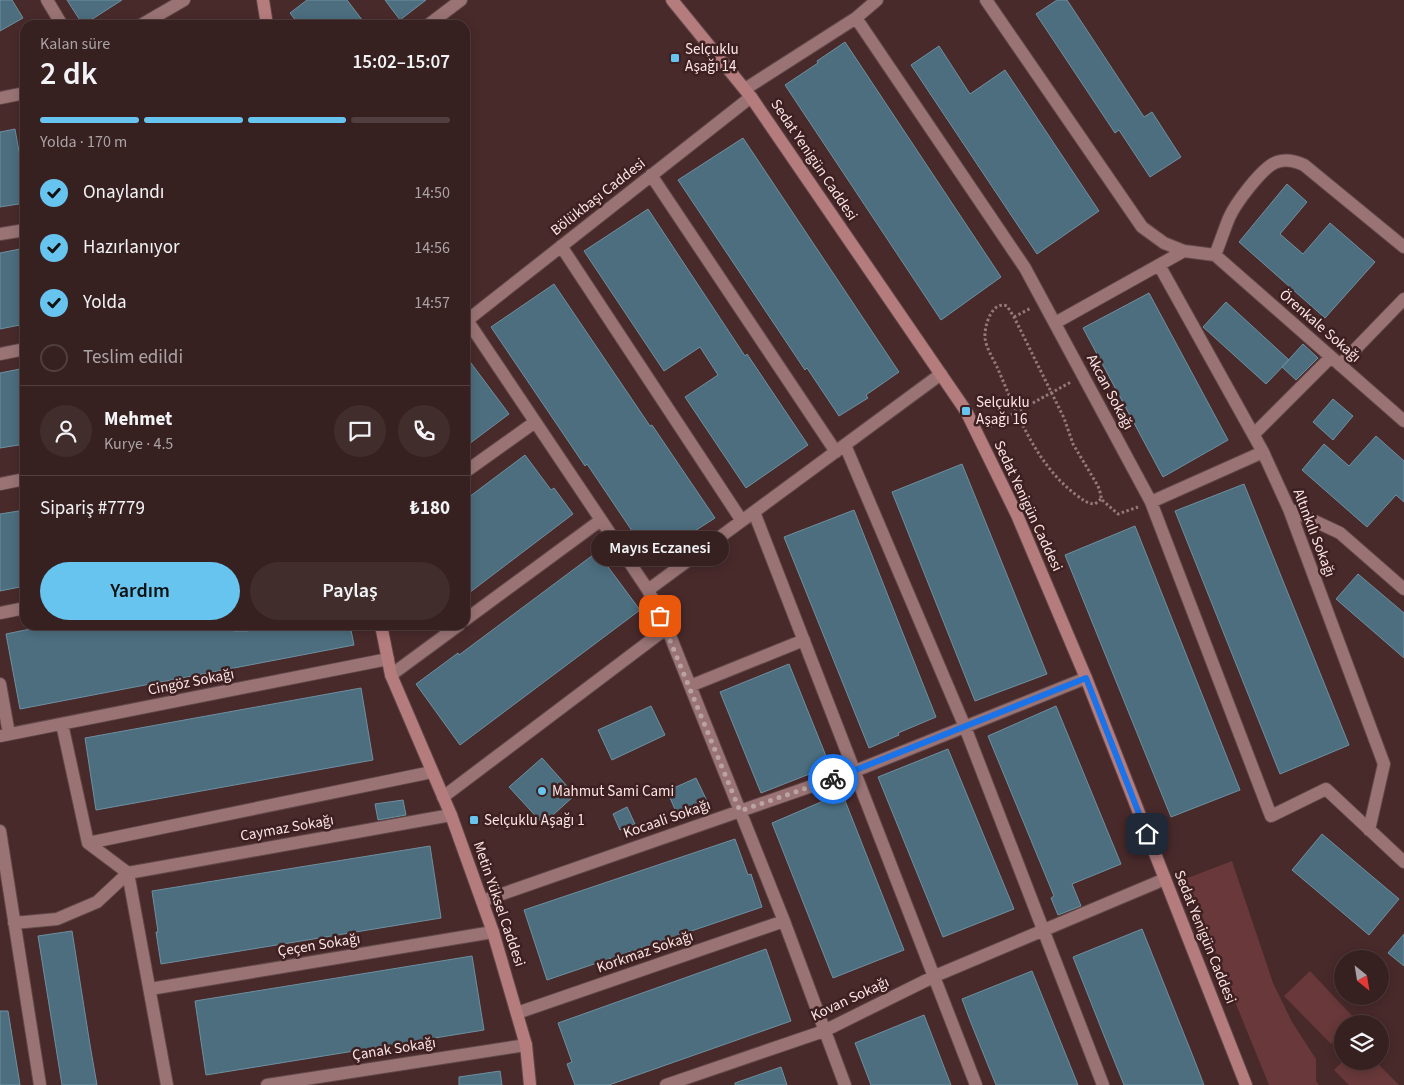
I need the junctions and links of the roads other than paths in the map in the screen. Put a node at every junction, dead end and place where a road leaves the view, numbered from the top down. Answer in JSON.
{"nodes":[{"id":1,"x":47,"y":0,"type":"edge"},
{"id":2,"x":184,"y":0,"type":"edge"},
{"id":3,"x":263,"y":0,"type":"edge"},
{"id":4,"x":461,"y":0,"type":"edge"},
{"id":5,"x":672,"y":0,"type":"edge"},
{"id":6,"x":877,"y":0,"type":"edge"},
{"id":7,"x":986,"y":0,"type":"edge"},
{"id":8,"x":856,"y":18,"type":"junction"},
{"id":9,"x":59,"y":20,"type":"edge"},
{"id":10,"x":150,"y":20,"type":"edge"},
{"id":11,"x":266,"y":20,"type":"edge"},
{"id":12,"x":435,"y":20,"type":"edge"},
{"id":13,"x":748,"y":93,"type":"junction"},
{"id":14,"x":20,"y":96,"type":"edge"},
{"id":15,"x":0,"y":98,"type":"edge"},
{"id":16,"x":651,"y":175,"type":"junction"},
{"id":17,"x":20,"y":231,"type":"edge"},
{"id":18,"x":0,"y":234,"type":"edge"},
{"id":19,"x":561,"y":246,"type":"junction"},
{"id":20,"x":1404,"y":247,"type":"edge"},
{"id":21,"x":1184,"y":251,"type":"junction"},
{"id":22,"x":1215,"y":255,"type":"junction"},
{"id":23,"x":1159,"y":265,"type":"junction"},
{"id":24,"x":1404,"y":299,"type":"edge"},
{"id":25,"x":470,"y":318,"type":"edge"},
{"id":26,"x":1055,"y":323,"type":"junction"},
{"id":27,"x":470,"y":327,"type":"edge"},
{"id":28,"x":20,"y":350,"type":"edge"},
{"id":29,"x":0,"y":354,"type":"edge"},
{"id":30,"x":1336,"y":361,"type":"junction"},
{"id":31,"x":941,"y":374,"type":"junction"},
{"id":32,"x":1404,"y":421,"type":"edge"},
{"id":33,"x":535,"y":422,"type":"junction"},
{"id":34,"x":1254,"y":434,"type":"junction"},
{"id":35,"x":841,"y":448,"type":"junction"},
{"id":36,"x":1264,"y":452,"type":"junction"},
{"id":37,"x":470,"y":468,"type":"edge"},
{"id":38,"x":20,"y":480,"type":"edge"},
{"id":39,"x":0,"y":484,"type":"edge"},
{"id":40,"x":1151,"y":502,"type":"junction"},
{"id":41,"x":1289,"y":510,"type":"junction"},
{"id":42,"x":754,"y":512,"type":"junction"},
{"id":43,"x":601,"y":520,"type":"junction"},
{"id":44,"x":742,"y":521,"type":"junction"},
{"id":45,"x":1404,"y":588,"type":"edge"},
{"id":46,"x":648,"y":590,"type":"junction"},
{"id":47,"x":20,"y":609,"type":"edge"},
{"id":48,"x":0,"y":613,"type":"edge"},
{"id":49,"x":470,"y":616,"type":"edge"},
{"id":50,"x":666,"y":628,"type":"junction"},
{"id":51,"x":382,"y":630,"type":"edge"},
{"id":52,"x":451,"y":630,"type":"edge"},
{"id":53,"x":804,"y":640,"type":"junction"},
{"id":54,"x":388,"y":659,"type":"junction"},
{"id":55,"x":391,"y":675,"type":"junction"},
{"id":56,"x":1086,"y":678,"type":"junction"},
{"id":57,"x":0,"y":684,"type":"edge"},
{"id":58,"x":690,"y":686,"type":"junction"},
{"id":59,"x":62,"y":724,"type":"junction"},
{"id":60,"x":965,"y":727,"type":"junction"},
{"id":61,"x":4,"y":735,"type":"edge"},
{"id":62,"x":855,"y":771,"type":"junction"},
{"id":63,"x":432,"y":772,"type":"junction"},
{"id":64,"x":443,"y":797,"type":"junction"},
{"id":65,"x":740,"y":811,"type":"junction"},
{"id":66,"x":451,"y":815,"type":"junction"},
{"id":67,"x":1369,"y":830,"type":"junction"},
{"id":68,"x":0,"y":831,"type":"edge"},
{"id":69,"x":88,"y":843,"type":"junction"},
{"id":70,"x":1404,"y":862,"type":"edge"},
{"id":71,"x":128,"y":873,"type":"junction"},
{"id":72,"x":1165,"y":879,"type":"junction"},
{"id":73,"x":482,"y":901,"type":"junction"},
{"id":74,"x":784,"y":921,"type":"junction"},
{"id":75,"x":14,"y":923,"type":"junction"},
{"id":76,"x":1043,"y":929,"type":"junction"},
{"id":77,"x":493,"y":932,"type":"junction"},
{"id":78,"x":935,"y":976,"type":"junction"},
{"id":79,"x":150,"y":989,"type":"junction"},
{"id":80,"x":517,"y":1013,"type":"junction"},
{"id":81,"x":824,"y":1031,"type":"junction"},
{"id":82,"x":526,"y":1045,"type":"junction"},
{"id":83,"x":40,"y":1085,"type":"edge"},
{"id":84,"x":167,"y":1085,"type":"edge"},
{"id":85,"x":267,"y":1085,"type":"edge"},
{"id":86,"x":530,"y":1085,"type":"edge"},
{"id":87,"x":666,"y":1085,"type":"edge"},
{"id":88,"x":845,"y":1085,"type":"edge"},
{"id":89,"x":976,"y":1085,"type":"edge"},
{"id":90,"x":1103,"y":1085,"type":"edge"},
{"id":91,"x":1245,"y":1085,"type":"edge"}],
"edges":[{"from":1,"to":9,"type":"street"},
{"from":2,"to":10,"type":"street"},
{"from":3,"to":11,"type":"street"},
{"from":4,"to":12,"type":"street"},
{"from":5,"to":13,"type":"street","name":"Sedat Yenigün Caddesi"},
{"from":6,"to":8,"type":"street","name":"Bölükbaşı Caddesi"},
{"from":7,"to":21,"type":"street"},
{"from":8,"to":13,"type":"street","name":"Bölükbaşı Caddesi"},
{"from":8,"to":26,"type":"street","name":"Akcan Sokağı"},
{"from":13,"to":16,"type":"street","name":"Bölükbaşı Caddesi"},
{"from":13,"to":31,"type":"street","name":"Sedat Yenigün Caddesi"},
{"from":14,"to":15,"type":"street"},
{"from":16,"to":19,"type":"street","name":"Bölükbaşı Caddesi"},
{"from":16,"to":35,"type":"street"},
{"from":17,"to":18,"type":"street"},
{"from":19,"to":25,"type":"street","name":"Bölükbaşı Caddesi"},
{"from":19,"to":44,"type":"street"},
{"from":20,"to":22,"type":"street"},
{"from":21,"to":22,"type":"street"},
{"from":21,"to":23,"type":"street"},
{"from":22,"to":30,"type":"street","name":"Örenkale Sokağı"},
{"from":23,"to":26,"type":"street"},
{"from":23,"to":34,"type":"street","name":"Altınkılı Sokağı"},
{"from":24,"to":30,"type":"street"},
{"from":26,"to":40,"type":"street","name":"Akcan Sokağı"},
{"from":27,"to":33,"type":"street"},
{"from":28,"to":29,"type":"street"},
{"from":30,"to":32,"type":"street","name":"Örenkale Sokağı"},
{"from":30,"to":34,"type":"street"},
{"from":31,"to":35,"type":"street"},
{"from":31,"to":56,"type":"street","name":"Sedat Yenigün Caddesi"},
{"from":33,"to":37,"type":"street"},
{"from":33,"to":43,"type":"street"},
{"from":34,"to":36,"type":"street","name":"Altınkılı Sokağı"},
{"from":35,"to":42,"type":"street"},
{"from":35,"to":60,"type":"street"},
{"from":36,"to":40,"type":"street"},
{"from":36,"to":41,"type":"street","name":"Altınkılı Sokağı"},
{"from":38,"to":39,"type":"street"},
{"from":40,"to":67,"type":"street","name":"Akcan Sokağı"},
{"from":41,"to":45,"type":"street"},
{"from":41,"to":67,"type":"street","name":"Altınkılı Sokağı"},
{"from":42,"to":44,"type":"street"},
{"from":42,"to":53,"type":"street"},
{"from":43,"to":46,"type":"street"},
{"from":43,"to":49,"type":"street"},
{"from":44,"to":46,"type":"street"},
{"from":46,"to":50,"type":"street"},
{"from":47,"to":48,"type":"street"},
{"from":50,"to":58,"type":"street"},
{"from":50,"to":64,"type":"street"},
{"from":51,"to":54,"type":"street","name":"Metin Yüksel Caddesi"},
{"from":52,"to":55,"type":"street"},
{"from":53,"to":58,"type":"street"},
{"from":53,"to":62,"type":"street"},
{"from":54,"to":55,"type":"street","name":"Metin Yüksel Caddesi"},
{"from":54,"to":59,"type":"street","name":"Cingöz Sokağı"},
{"from":55,"to":63,"type":"street","name":"Metin Yüksel Caddesi"},
{"from":56,"to":60,"type":"street","name":"Kocaali Sokağı"},
{"from":56,"to":72,"type":"street","name":"Sedat Yenigün Caddesi"},
{"from":57,"to":61,"type":"street"},
{"from":58,"to":65,"type":"street"},
{"from":59,"to":61,"type":"street","name":"Cingöz Sokağı"},
{"from":59,"to":69,"type":"street"},
{"from":60,"to":62,"type":"street","name":"Kocaali Sokağı"},
{"from":60,"to":76,"type":"street"},
{"from":62,"to":65,"type":"street","name":"Kocaali Sokağı"},
{"from":62,"to":78,"type":"street"},
{"from":63,"to":64,"type":"street","name":"Metin Yüksel Caddesi"},
{"from":63,"to":69,"type":"street"},
{"from":64,"to":66,"type":"street","name":"Metin Yüksel Caddesi"},
{"from":65,"to":73,"type":"street","name":"Kocaali Sokağı"},
{"from":65,"to":74,"type":"street"},
{"from":66,"to":71,"type":"street","name":"Caymaz Sokağı"},
{"from":66,"to":73,"type":"street","name":"Metin Yüksel Caddesi"},
{"from":67,"to":70,"type":"street"},
{"from":68,"to":75,"type":"street"},
{"from":69,"to":71,"type":"street"},
{"from":71,"to":75,"type":"street"},
{"from":71,"to":79,"type":"street"},
{"from":72,"to":76,"type":"street","name":"Kovan Sokağı"},
{"from":72,"to":91,"type":"street","name":"Sedat Yenigün Caddesi"},
{"from":73,"to":77,"type":"street","name":"Metin Yüksel Caddesi"},
{"from":74,"to":80,"type":"street","name":"Korkmaz Sokağı"},
{"from":74,"to":81,"type":"street"},
{"from":75,"to":83,"type":"street"},
{"from":76,"to":78,"type":"street","name":"Kovan Sokağı"},
{"from":76,"to":90,"type":"street"},
{"from":77,"to":79,"type":"street","name":"Çeçen Sokağı"},
{"from":77,"to":80,"type":"street","name":"Metin Yüksel Caddesi"},
{"from":78,"to":81,"type":"street","name":"Kovan Sokağı"},
{"from":78,"to":89,"type":"street"},
{"from":79,"to":84,"type":"street"},
{"from":80,"to":82,"type":"street","name":"Metin Yüksel Caddesi"},
{"from":81,"to":87,"type":"street","name":"Kovan Sokağı"},
{"from":81,"to":88,"type":"street"},
{"from":82,"to":85,"type":"street","name":"Çanak Sokağı"},
{"from":82,"to":86,"type":"street","name":"Metin Yüksel Caddesi"}]}
